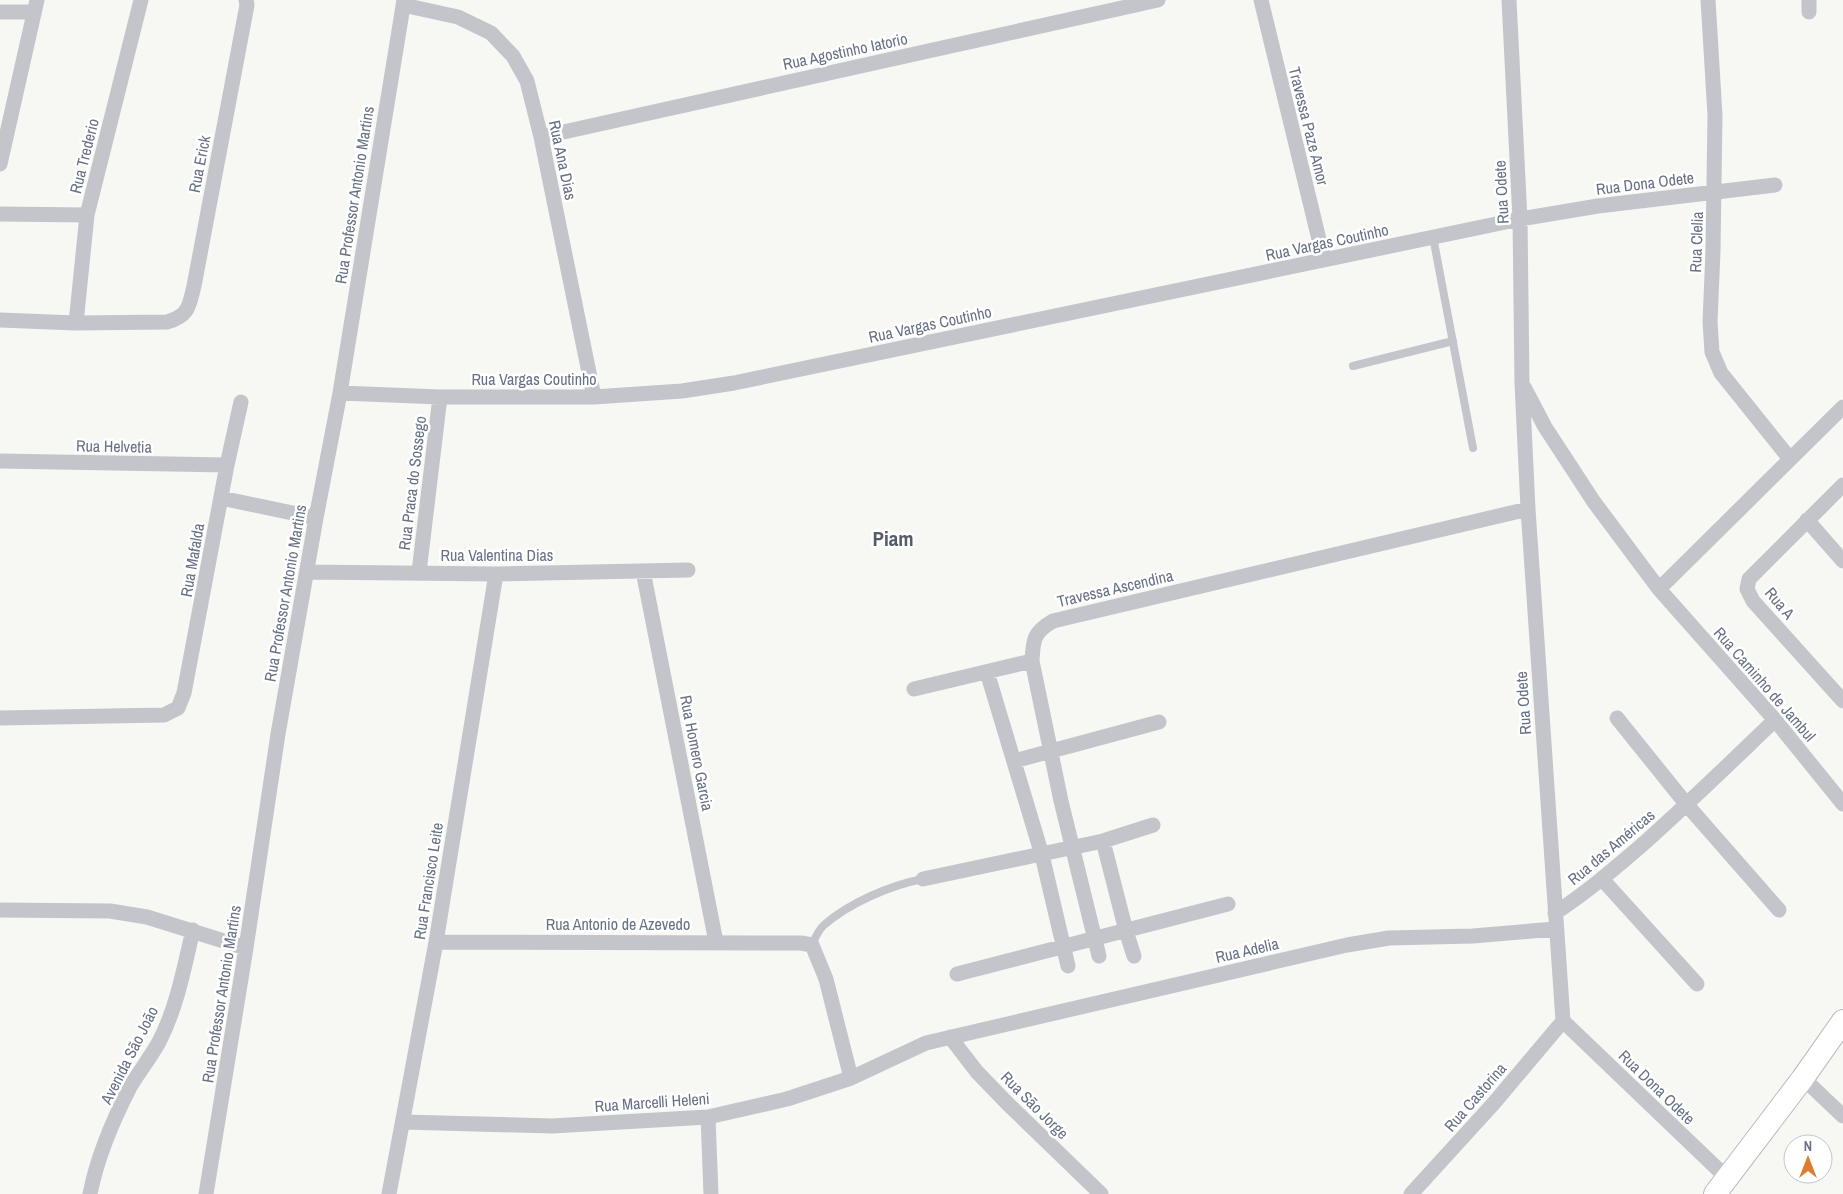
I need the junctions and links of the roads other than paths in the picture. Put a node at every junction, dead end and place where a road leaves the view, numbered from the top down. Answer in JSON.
{"nodes":[{"id":1,"x":141,"y":0,"type":"edge"},
{"id":2,"x":246,"y":0,"type":"edge"},
{"id":3,"x":1158,"y":0,"type":"edge"},
{"id":4,"x":1261,"y":0,"type":"edge"},
{"id":5,"x":1509,"y":0,"type":"edge"},
{"id":6,"x":1708,"y":0,"type":"edge"},
{"id":7,"x":403,"y":2,"type":"edge"},
{"id":8,"x":36,"y":6,"type":"edge"},
{"id":9,"x":0,"y":12,"type":"edge"},
{"id":10,"x":5,"y":111,"type":"edge"},
{"id":11,"x":540,"y":137,"type":"junction"},
{"id":12,"x":0,"y":164,"type":"edge"},
{"id":13,"x":1775,"y":185,"type":"dead end"},
{"id":14,"x":1714,"y":192,"type":"junction"},
{"id":15,"x":0,"y":214,"type":"edge"},
{"id":16,"x":87,"y":215,"type":"junction"},
{"id":17,"x":1520,"y":219,"type":"junction"},
{"id":18,"x":1433,"y":237,"type":"junction"},
{"id":19,"x":1324,"y":260,"type":"junction"},
{"id":20,"x":0,"y":320,"type":"edge"},
{"id":21,"x":76,"y":322,"type":"junction"},
{"id":22,"x":1453,"y":341,"type":"junction"},
{"id":23,"x":1353,"y":366,"type":"dead end"},
{"id":24,"x":1522,"y":383,"type":"junction"},
{"id":25,"x":340,"y":393,"type":"junction"},
{"id":26,"x":440,"y":397,"type":"junction"},
{"id":27,"x":594,"y":397,"type":"junction"},
{"id":28,"x":241,"y":402,"type":"dead end"},
{"id":29,"x":1843,"y":407,"type":"edge"},
{"id":30,"x":1473,"y":448,"type":"dead end"},
{"id":31,"x":1790,"y":459,"type":"junction"},
{"id":32,"x":0,"y":461,"type":"edge"},
{"id":33,"x":227,"y":465,"type":"junction"},
{"id":34,"x":1843,"y":485,"type":"edge"},
{"id":35,"x":220,"y":498,"type":"junction"},
{"id":36,"x":1528,"y":509,"type":"junction"},
{"id":37,"x":316,"y":518,"type":"junction"},
{"id":38,"x":1808,"y":520,"type":"junction"},
{"id":39,"x":1843,"y":561,"type":"edge"},
{"id":40,"x":688,"y":570,"type":"dead end"},
{"id":41,"x":644,"y":571,"type":"junction"},
{"id":42,"x":307,"y":572,"type":"junction"},
{"id":43,"x":419,"y":572,"type":"junction"},
{"id":44,"x":496,"y":574,"type":"junction"},
{"id":45,"x":1659,"y":589,"type":"junction"},
{"id":46,"x":1032,"y":661,"type":"junction"},
{"id":47,"x":988,"y":672,"type":"junction"},
{"id":48,"x":914,"y":689,"type":"dead end"},
{"id":49,"x":1843,"y":701,"type":"edge"},
{"id":50,"x":0,"y":718,"type":"edge"},
{"id":51,"x":1617,"y":718,"type":"dead end"},
{"id":52,"x":1775,"y":720,"type":"junction"},
{"id":53,"x":1159,"y":722,"type":"dead end"},
{"id":54,"x":1051,"y":750,"type":"junction"},
{"id":55,"x":1014,"y":761,"type":"junction"},
{"id":56,"x":1843,"y":804,"type":"edge"},
{"id":57,"x":1687,"y":805,"type":"junction"},
{"id":58,"x":1153,"y":825,"type":"dead end"},
{"id":59,"x":1103,"y":841,"type":"junction"},
{"id":60,"x":1073,"y":847,"type":"junction"},
{"id":61,"x":1042,"y":855,"type":"junction"},
{"id":62,"x":923,"y":879,"type":"joint"},
{"id":63,"x":1602,"y":879,"type":"junction"},
{"id":64,"x":1228,"y":904,"type":"dead end"},
{"id":65,"x":0,"y":910,"type":"edge"},
{"id":66,"x":1779,"y":910,"type":"dead end"},
{"id":67,"x":1554,"y":913,"type":"junction"},
{"id":68,"x":1555,"y":928,"type":"junction"},
{"id":69,"x":193,"y":930,"type":"junction"},
{"id":70,"x":1126,"y":930,"type":"junction"},
{"id":71,"x":1095,"y":938,"type":"junction"},
{"id":72,"x":436,"y":942,"type":"junction"},
{"id":73,"x":716,"y":942,"type":"junction"},
{"id":74,"x":806,"y":944,"type":"junction"},
{"id":75,"x":1064,"y":946,"type":"junction"},
{"id":76,"x":246,"y":948,"type":"junction"},
{"id":77,"x":1099,"y":956,"type":"dead end"},
{"id":78,"x":1134,"y":956,"type":"dead end"},
{"id":79,"x":1068,"y":966,"type":"dead end"},
{"id":80,"x":957,"y":974,"type":"dead end"},
{"id":81,"x":1697,"y":984,"type":"dead end"},
{"id":82,"x":1563,"y":1021,"type":"junction"},
{"id":83,"x":1843,"y":1021,"type":"edge"},
{"id":84,"x":950,"y":1037,"type":"junction"},
{"id":85,"x":851,"y":1078,"type":"junction"},
{"id":86,"x":1803,"y":1078,"type":"junction"},
{"id":87,"x":1843,"y":1116,"type":"edge"},
{"id":88,"x":708,"y":1117,"type":"junction"},
{"id":89,"x":403,"y":1122,"type":"junction"},
{"id":90,"x":1721,"y":1186,"type":"edge"},
{"id":91,"x":90,"y":1194,"type":"edge"},
{"id":92,"x":206,"y":1194,"type":"edge"},
{"id":93,"x":389,"y":1194,"type":"edge"},
{"id":94,"x":711,"y":1194,"type":"edge"},
{"id":95,"x":1101,"y":1194,"type":"edge"},
{"id":96,"x":1411,"y":1194,"type":"edge"}],
"edges":[{"from":1,"to":16,"type":"street","name":"Rua Trederio"},
{"from":2,"to":21,"type":"street","name":"Rua Erick"},
{"from":3,"to":11,"type":"street","name":"Rua Agostinho Iatorio"},
{"from":4,"to":19,"type":"street","name":"Travessa Paze Amor"},
{"from":5,"to":17,"type":"street","name":"Rua Odete"},
{"from":6,"to":14,"type":"street","name":"Rua Clelia"},
{"from":7,"to":11,"type":"street","name":"Rua Ana Dias"},
{"from":7,"to":25,"type":"street","name":"Rua Professor Antonio Martins"},
{"from":8,"to":9,"type":"street"},
{"from":8,"to":10,"type":"street"},
{"from":10,"to":12,"type":"street"},
{"from":11,"to":27,"type":"street","name":"Rua Ana Dias"},
{"from":13,"to":14,"type":"street","name":"Rua Dona Odete"},
{"from":14,"to":17,"type":"street","name":"Rua Dona Odete"},
{"from":14,"to":31,"type":"street","name":"Rua Clelia"},
{"from":15,"to":16,"type":"street"},
{"from":16,"to":21,"type":"street","name":"Rua Trederio"},
{"from":17,"to":18,"type":"street","name":"Rua Vargas Coutinho"},
{"from":17,"to":24,"type":"street","name":"Rua Odete"},
{"from":18,"to":19,"type":"street","name":"Rua Vargas Coutinho"},
{"from":18,"to":22,"type":"lane"},
{"from":19,"to":27,"type":"street","name":"Rua Vargas Coutinho"},
{"from":20,"to":21,"type":"street"},
{"from":22,"to":23,"type":"lane"},
{"from":22,"to":30,"type":"lane"},
{"from":24,"to":36,"type":"street","name":"Rua Odete"},
{"from":24,"to":45,"type":"street","name":"Rua Odete"},
{"from":25,"to":26,"type":"street","name":"Rua Vargas Coutinho"},
{"from":25,"to":37,"type":"street","name":"Rua Professor Antonio Martins"},
{"from":26,"to":27,"type":"street","name":"Rua Vargas Coutinho"},
{"from":26,"to":43,"type":"street","name":"Rua Praca do Sossego"},
{"from":28,"to":33,"type":"street","name":"Rua Mafalda"},
{"from":29,"to":31,"type":"street"},
{"from":31,"to":45,"type":"street"},
{"from":32,"to":33,"type":"street","name":"Rua Helvetia"},
{"from":33,"to":35,"type":"street","name":"Rua Mafalda"},
{"from":34,"to":38,"type":"street","name":"Rua A"},
{"from":35,"to":37,"type":"street"},
{"from":35,"to":50,"type":"street","name":"Rua Mafalda"},
{"from":36,"to":46,"type":"street","name":"Travessa Ascendina"},
{"from":36,"to":67,"type":"street","name":"Rua Odete"},
{"from":37,"to":42,"type":"street","name":"Rua Professor Antonio Martins"},
{"from":38,"to":39,"type":"street"},
{"from":38,"to":49,"type":"street","name":"Rua A"},
{"from":40,"to":41,"type":"street","name":"Rua Valentina Dias"},
{"from":41,"to":44,"type":"street","name":"Rua Valentina Dias"},
{"from":41,"to":73,"type":"street","name":"Rua Homero Garcia"},
{"from":42,"to":43,"type":"street","name":"Rua Valentina Dias"},
{"from":42,"to":76,"type":"street","name":"Rua Professor Antonio Martins"},
{"from":43,"to":44,"type":"street","name":"Rua Valentina Dias"},
{"from":44,"to":72,"type":"street","name":"Rua Francisco Leite"},
{"from":45,"to":52,"type":"street","name":"Rua Caminho de Jambul"},
{"from":46,"to":47,"type":"street"},
{"from":46,"to":54,"type":"street","name":"Travessa Ascendina"},
{"from":47,"to":48,"type":"street"},
{"from":47,"to":55,"type":"street"},
{"from":51,"to":57,"type":"street"},
{"from":52,"to":56,"type":"street","name":"Rua Caminho de Jambul"},
{"from":52,"to":57,"type":"street","name":"Rua das Américas"},
{"from":53,"to":54,"type":"street"},
{"from":54,"to":55,"type":"street"},
{"from":54,"to":60,"type":"street","name":"Travessa Ascendina"},
{"from":55,"to":61,"type":"street"},
{"from":57,"to":63,"type":"street","name":"Rua das Américas"},
{"from":57,"to":66,"type":"street"},
{"from":58,"to":59,"type":"street"},
{"from":59,"to":60,"type":"street"},
{"from":59,"to":70,"type":"street"},
{"from":60,"to":61,"type":"street"},
{"from":60,"to":71,"type":"street","name":"Travessa Ascendina"},
{"from":61,"to":62,"type":"street"},
{"from":61,"to":75,"type":"street"},
{"from":62,"to":74,"type":"lane"},
{"from":63,"to":67,"type":"street","name":"Rua das Américas"},
{"from":63,"to":81,"type":"street"},
{"from":64,"to":70,"type":"street"},
{"from":65,"to":69,"type":"street"},
{"from":67,"to":68,"type":"street","name":"Rua Odete"},
{"from":68,"to":82,"type":"street","name":"Rua Odete"},
{"from":68,"to":84,"type":"street","name":"Rua Adelia"},
{"from":69,"to":76,"type":"street"},
{"from":69,"to":91,"type":"street","name":"Avenida São João"},
{"from":70,"to":71,"type":"street"},
{"from":70,"to":78,"type":"street"},
{"from":71,"to":75,"type":"street"},
{"from":71,"to":77,"type":"street","name":"Travessa Ascendina"},
{"from":72,"to":73,"type":"street","name":"Rua Antonio de Azevedo"},
{"from":72,"to":89,"type":"street","name":"Rua Francisco Leite"},
{"from":73,"to":74,"type":"street","name":"Rua Antonio de Azevedo"},
{"from":74,"to":85,"type":"street"},
{"from":75,"to":79,"type":"street"},
{"from":75,"to":80,"type":"street"},
{"from":76,"to":92,"type":"street","name":"Rua Professor Antonio Martins"},
{"from":82,"to":90,"type":"street","name":"Rua Dona Odete"},
{"from":82,"to":96,"type":"street","name":"Rua Castorina"},
{"from":83,"to":86,"type":"main road"},
{"from":84,"to":85,"type":"street","name":"Rua Marcelli Heleni"},
{"from":84,"to":95,"type":"street","name":"Rua São Jorge"},
{"from":85,"to":88,"type":"street","name":"Rua Marcelli Heleni"},
{"from":86,"to":87,"type":"street"},
{"from":86,"to":90,"type":"main road"},
{"from":88,"to":89,"type":"street","name":"Rua Marcelli Heleni"},
{"from":88,"to":94,"type":"street"},
{"from":89,"to":93,"type":"street","name":"Rua Francisco Leite"}]}
